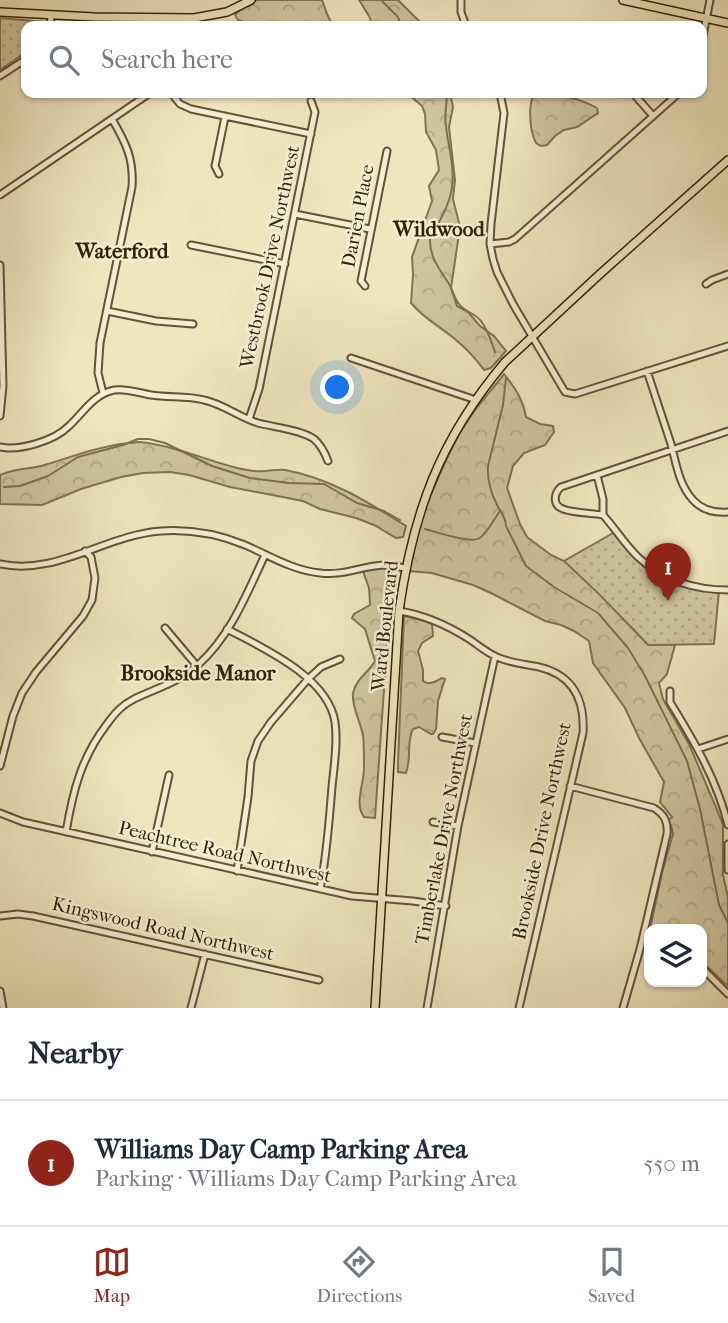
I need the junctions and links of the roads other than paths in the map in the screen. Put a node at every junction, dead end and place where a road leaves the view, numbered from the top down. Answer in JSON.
{"nodes":[{"id":1,"x":251,"y":0,"type":"edge"},
{"id":2,"x":461,"y":0,"type":"edge"},
{"id":3,"x":623,"y":0,"type":"edge"},
{"id":4,"x":710,"y":0,"type":"edge"},
{"id":5,"x":0,"y":12,"type":"edge"},
{"id":6,"x":51,"y":16,"type":"junction"},
{"id":7,"x":706,"y":18,"type":"junction"},
{"id":8,"x":50,"y":21,"type":"edge"},
{"id":9,"x":164,"y":21,"type":"edge"},
{"id":10,"x":190,"y":21,"type":"edge"},
{"id":11,"x":464,"y":21,"type":"edge"},
{"id":12,"x":705,"y":21,"type":"edge"},
{"id":13,"x":728,"y":23,"type":"edge"},
{"id":14,"x":21,"y":62,"type":"edge"},
{"id":15,"x":0,"y":76,"type":"edge"},
{"id":16,"x":143,"y":98,"type":"edge"},
{"id":17,"x":175,"y":98,"type":"edge"},
{"id":18,"x":501,"y":98,"type":"edge"},
{"id":19,"x":637,"y":98,"type":"edge"},
{"id":20,"x":673,"y":98,"type":"edge"},
{"id":21,"x":311,"y":101,"type":"dead end"},
{"id":22,"x":653,"y":116,"type":"junction"},
{"id":23,"x":225,"y":117,"type":"junction"},
{"id":24,"x":112,"y":119,"type":"junction"},
{"id":25,"x":311,"y":134,"type":"junction"},
{"id":26,"x":387,"y":152,"type":"dead end"},
{"id":27,"x":728,"y":160,"type":"edge"},
{"id":28,"x":219,"y":174,"type":"dead end"},
{"id":29,"x":0,"y":195,"type":"edge"},
{"id":30,"x":295,"y":214,"type":"junction"},
{"id":31,"x":370,"y":229,"type":"junction"},
{"id":32,"x":490,"y":244,"type":"junction"},
{"id":33,"x":191,"y":245,"type":"dead end"},
{"id":34,"x":285,"y":264,"type":"junction"},
{"id":35,"x":0,"y":265,"type":"edge"},
{"id":36,"x":728,"y":274,"type":"edge"},
{"id":37,"x":706,"y":284,"type":"dead end"},
{"id":38,"x":365,"y":286,"type":"dead end"},
{"id":39,"x":107,"y":311,"type":"junction"},
{"id":40,"x":193,"y":324,"type":"dead end"},
{"id":41,"x":533,"y":336,"type":"junction"},
{"id":42,"x":728,"y":346,"type":"edge"},
{"id":43,"x":351,"y":358,"type":"dead end"},
{"id":44,"x":647,"y":371,"type":"junction"},
{"id":45,"x":103,"y":394,"type":"junction"},
{"id":46,"x":476,"y":400,"type":"junction"},
{"id":47,"x":0,"y":415,"type":"edge"},
{"id":48,"x":248,"y":419,"type":"junction"},
{"id":49,"x":728,"y":431,"type":"edge"},
{"id":50,"x":0,"y":447,"type":"edge"},
{"id":51,"x":672,"y":450,"type":"junction"},
{"id":52,"x":328,"y":461,"type":"dead end"},
{"id":53,"x":597,"y":475,"type":"junction"},
{"id":54,"x":728,"y":512,"type":"edge"},
{"id":55,"x":603,"y":515,"type":"junction"},
{"id":56,"x":85,"y":551,"type":"junction"},
{"id":57,"x":265,"y":555,"type":"junction"},
{"id":58,"x":0,"y":564,"type":"edge"},
{"id":59,"x":405,"y":568,"type":"junction"},
{"id":60,"x":671,"y":579,"type":"junction"},
{"id":61,"x":728,"y":590,"type":"edge"},
{"id":62,"x":667,"y":593,"type":"dead end"},
{"id":63,"x":399,"y":611,"type":"junction"},
{"id":64,"x":165,"y":628,"type":"dead end"},
{"id":65,"x":228,"y":629,"type":"junction"},
{"id":66,"x":495,"y":656,"type":"junction"},
{"id":67,"x":341,"y":659,"type":"dead end"},
{"id":68,"x":197,"y":666,"type":"junction"},
{"id":69,"x":308,"y":679,"type":"junction"},
{"id":70,"x":670,"y":691,"type":"dead end"},
{"id":71,"x":442,"y":737,"type":"dead end"},
{"id":72,"x":728,"y":739,"type":"edge"},
{"id":73,"x":475,"y":743,"type":"junction"},
{"id":74,"x":698,"y":749,"type":"junction"},
{"id":75,"x":0,"y":765,"type":"edge"},
{"id":76,"x":169,"y":775,"type":"dead end"},
{"id":77,"x":570,"y":786,"type":"junction"},
{"id":78,"x":0,"y":813,"type":"edge"},
{"id":79,"x":433,"y":822,"type":"dead end"},
{"id":80,"x":728,"y":824,"type":"edge"},
{"id":81,"x":458,"y":826,"type":"junction"},
{"id":82,"x":66,"y":832,"type":"junction"},
{"id":83,"x":728,"y":844,"type":"edge"},
{"id":84,"x":152,"y":852,"type":"junction"},
{"id":85,"x":728,"y":870,"type":"edge"},
{"id":86,"x":237,"y":871,"type":"junction"},
{"id":87,"x":320,"y":889,"type":"junction"},
{"id":88,"x":382,"y":900,"type":"junction"},
{"id":89,"x":446,"y":906,"type":"junction"},
{"id":90,"x":0,"y":916,"type":"edge"},
{"id":91,"x":640,"y":949,"type":"junction"},
{"id":92,"x":644,"y":950,"type":"edge"},
{"id":93,"x":205,"y":954,"type":"junction"},
{"id":94,"x":707,"y":973,"type":"edge"},
{"id":95,"x":319,"y":980,"type":"dead end"},
{"id":96,"x":0,"y":991,"type":"edge"},
{"id":97,"x":728,"y":994,"type":"edge"},
{"id":98,"x":4,"y":1008,"type":"edge"},
{"id":99,"x":191,"y":1008,"type":"edge"},
{"id":100,"x":375,"y":1008,"type":"edge"},
{"id":101,"x":427,"y":1008,"type":"edge"},
{"id":102,"x":519,"y":1008,"type":"edge"},
{"id":103,"x":623,"y":1008,"type":"edge"}],
"edges":[{"from":1,"to":10,"type":"main road"},
{"from":2,"to":11,"type":"street"},
{"from":3,"to":7,"type":"main road"},
{"from":4,"to":7,"type":"street"},
{"from":5,"to":6,"type":"main road"},
{"from":6,"to":8,"type":"street"},
{"from":6,"to":9,"type":"main road"},
{"from":7,"to":12,"type":"street"},
{"from":7,"to":13,"type":"main road"},
{"from":14,"to":15,"type":"street"},
{"from":16,"to":24,"type":"street"},
{"from":17,"to":23,"type":"street"},
{"from":18,"to":32,"type":"street"},
{"from":19,"to":22,"type":"street"},
{"from":20,"to":22,"type":"street"},
{"from":21,"to":25,"type":"street","name":"Westbrook Drive Northwest"},
{"from":22,"to":32,"type":"street"},
{"from":23,"to":25,"type":"street"},
{"from":23,"to":28,"type":"street"},
{"from":24,"to":29,"type":"street"},
{"from":24,"to":39,"type":"street"},
{"from":25,"to":30,"type":"street","name":"Westbrook Drive Northwest"},
{"from":26,"to":31,"type":"street","name":"Darien Place"},
{"from":27,"to":41,"type":"main road","name":"Ward Boulevard"},
{"from":30,"to":31,"type":"street"},
{"from":30,"to":34,"type":"street","name":"Westbrook Drive Northwest"},
{"from":31,"to":38,"type":"street","name":"Darien Place"},
{"from":32,"to":41,"type":"street"},
{"from":33,"to":34,"type":"street"},
{"from":34,"to":48,"type":"street","name":"Westbrook Drive Northwest"},
{"from":35,"to":47,"type":"street"},
{"from":36,"to":37,"type":"street"},
{"from":39,"to":40,"type":"street"},
{"from":39,"to":45,"type":"street"},
{"from":41,"to":44,"type":"street"},
{"from":41,"to":46,"type":"main road","name":"Ward Boulevard"},
{"from":42,"to":44,"type":"street"},
{"from":43,"to":46,"type":"street"},
{"from":44,"to":51,"type":"street"},
{"from":45,"to":48,"type":"street"},
{"from":45,"to":50,"type":"street"},
{"from":46,"to":59,"type":"main road","name":"Ward Boulevard"},
{"from":48,"to":52,"type":"street"},
{"from":49,"to":51,"type":"street"},
{"from":51,"to":53,"type":"street"},
{"from":51,"to":54,"type":"street"},
{"from":53,"to":55,"type":"street"},
{"from":53,"to":55,"type":"street"},
{"from":55,"to":60,"type":"street"},
{"from":56,"to":57,"type":"street"},
{"from":56,"to":58,"type":"street"},
{"from":56,"to":75,"type":"street"},
{"from":57,"to":59,"type":"street"},
{"from":57,"to":65,"type":"street"},
{"from":59,"to":63,"type":"main road","name":"Ward Boulevard"},
{"from":60,"to":61,"type":"street"},
{"from":60,"to":62,"type":"street"},
{"from":63,"to":66,"type":"street","name":"Brookside Drive Northwest"},
{"from":63,"to":88,"type":"main road","name":"Ward Boulevard"},
{"from":64,"to":68,"type":"street"},
{"from":65,"to":68,"type":"street"},
{"from":65,"to":69,"type":"street"},
{"from":66,"to":73,"type":"street","name":"Timberlake Drive Northwest"},
{"from":66,"to":77,"type":"street","name":"Brookside Drive Northwest"},
{"from":67,"to":69,"type":"street"},
{"from":68,"to":82,"type":"street"},
{"from":69,"to":86,"type":"street"},
{"from":69,"to":87,"type":"street"},
{"from":70,"to":74,"type":"street"},
{"from":71,"to":73,"type":"street"},
{"from":72,"to":74,"type":"street"},
{"from":73,"to":81,"type":"street","name":"Timberlake Drive Northwest"},
{"from":74,"to":80,"type":"street"},
{"from":76,"to":84,"type":"street"},
{"from":77,"to":91,"type":"street"},
{"from":77,"to":102,"type":"street","name":"Brookside Drive Northwest"},
{"from":78,"to":82,"type":"street","name":"Peachtree Road Northwest"},
{"from":79,"to":81,"type":"street"},
{"from":81,"to":89,"type":"street","name":"Timberlake Drive Northwest"},
{"from":82,"to":84,"type":"street","name":"Peachtree Road Northwest"},
{"from":83,"to":85,"type":"street"},
{"from":84,"to":86,"type":"street","name":"Peachtree Road Northwest"},
{"from":86,"to":87,"type":"street","name":"Peachtree Road Northwest"},
{"from":87,"to":88,"type":"street","name":"Peachtree Road Northwest"},
{"from":88,"to":89,"type":"street","name":"Peachtree Road Northwest"},
{"from":88,"to":100,"type":"main road","name":"Ward Boulevard"},
{"from":89,"to":101,"type":"street","name":"Timberlake Drive Northwest"},
{"from":90,"to":93,"type":"street","name":"Kingswood Road Northwest"},
{"from":91,"to":92,"type":"street"},
{"from":91,"to":103,"type":"street"},
{"from":93,"to":95,"type":"street","name":"Kingswood Road Northwest"},
{"from":93,"to":99,"type":"street"},
{"from":94,"to":97,"type":"street"},
{"from":96,"to":98,"type":"street"}]}
